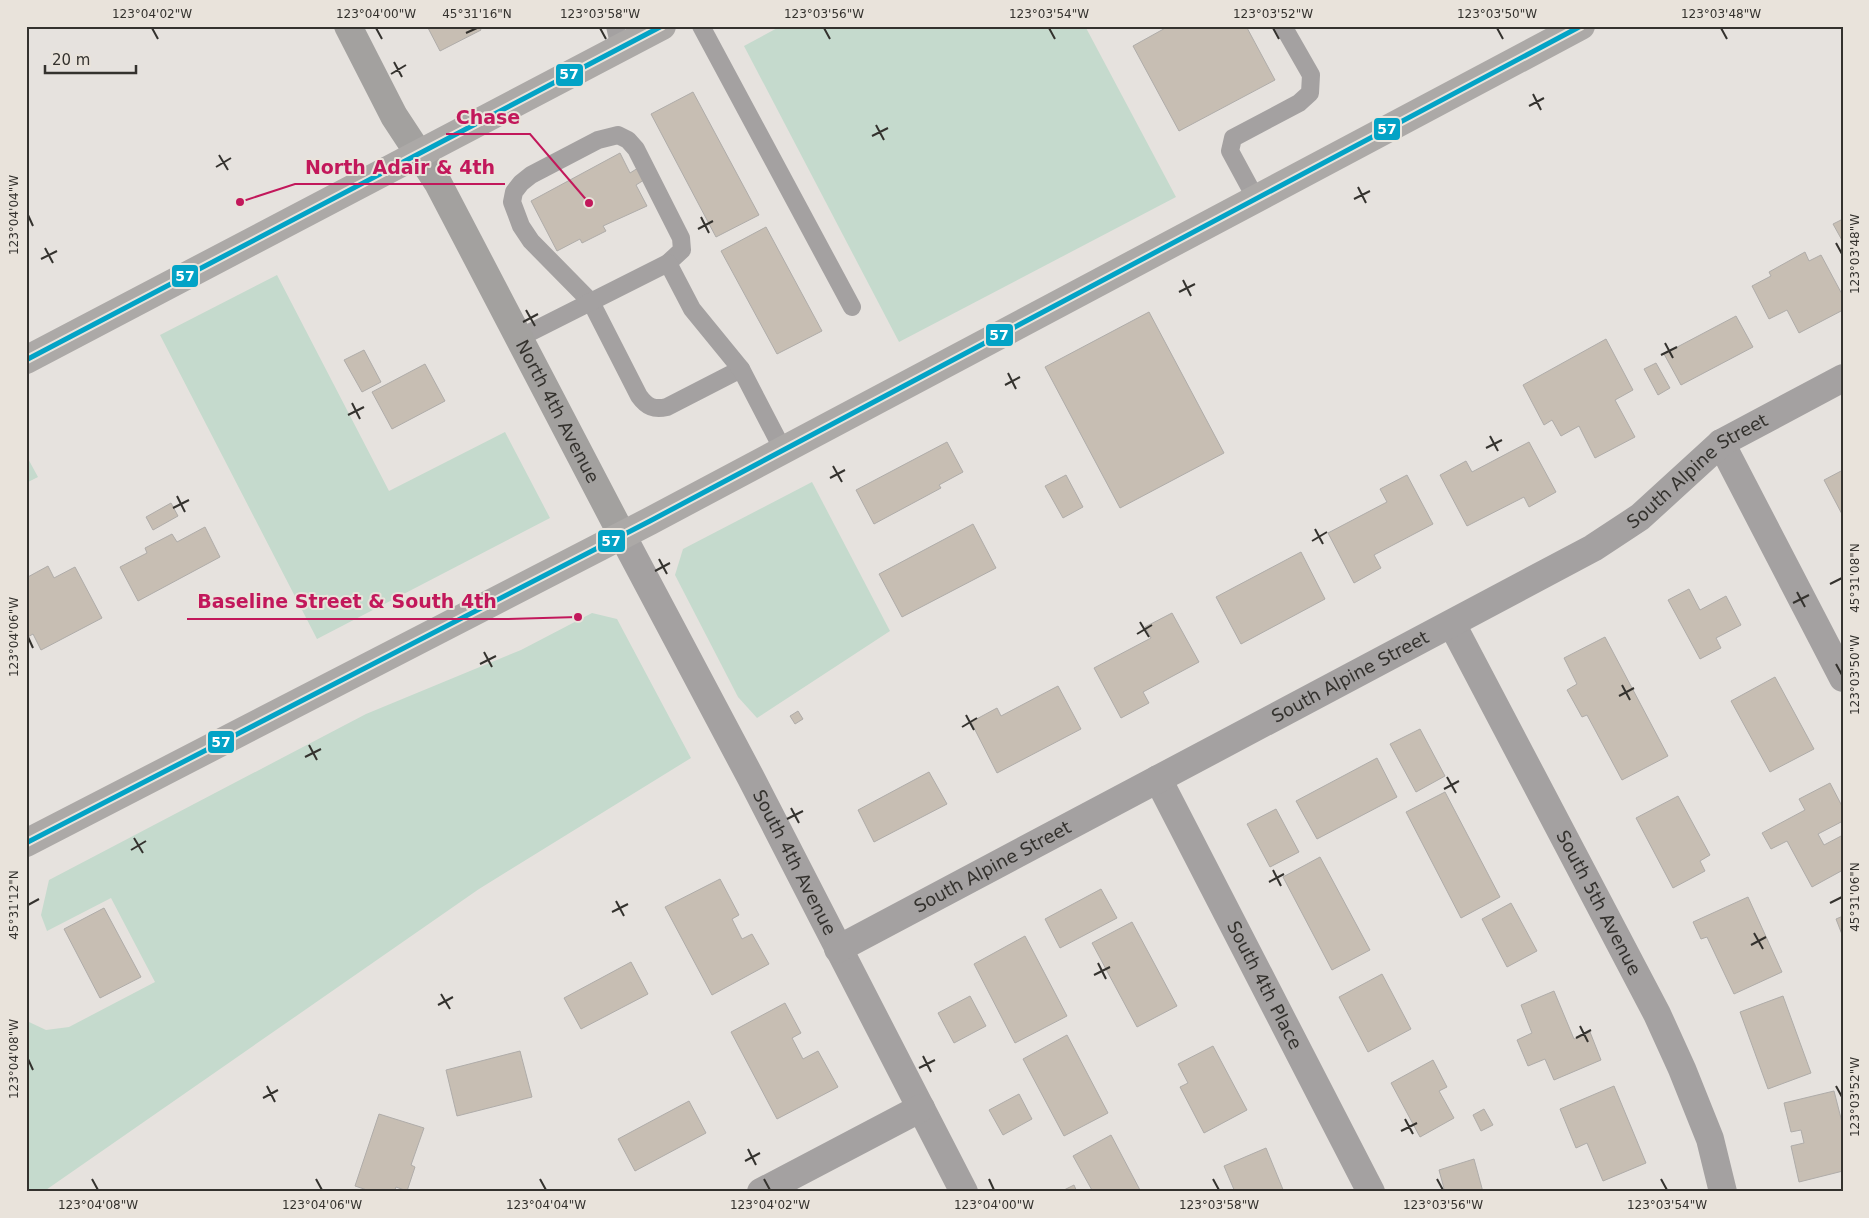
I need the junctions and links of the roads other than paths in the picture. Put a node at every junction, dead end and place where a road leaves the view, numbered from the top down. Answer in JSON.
{"nodes":[{"id":1,"x":348,"y":26,"type":"edge"},
{"id":2,"x":662,"y":26,"type":"edge"},
{"id":3,"x":701,"y":26,"type":"edge"},
{"id":4,"x":1283,"y":26,"type":"edge"},
{"id":5,"x":1579,"y":27,"type":"edge"},
{"id":6,"x":618,"y":37,"type":"edge"},
{"id":7,"x":419,"y":154,"type":"junction"},
{"id":8,"x":1256,"y":199,"type":"junction"},
{"id":9,"x":668,"y":263,"type":"junction"},
{"id":10,"x":590,"y":302,"type":"junction"},
{"id":11,"x":852,"y":308,"type":"dead end"},
{"id":12,"x":519,"y":338,"type":"junction"},
{"id":13,"x":26,"y":360,"type":"edge"},
{"id":14,"x":741,"y":369,"type":"junction"},
{"id":15,"x":1843,"y":378,"type":"edge"},
{"id":16,"x":1721,"y":443,"type":"junction"},
{"id":17,"x":783,"y":450,"type":"junction"},
{"id":18,"x":622,"y":535,"type":"junction"},
{"id":19,"x":1452,"y":624,"type":"junction"},
{"id":20,"x":1843,"y":678,"type":"edge"},
{"id":21,"x":1158,"y":779,"type":"junction"},
{"id":22,"x":26,"y":843,"type":"edge"},
{"id":23,"x":838,"y":949,"type":"junction"},
{"id":24,"x":921,"y":1108,"type":"junction"},
{"id":25,"x":762,"y":1192,"type":"edge"},
{"id":26,"x":964,"y":1192,"type":"edge"},
{"id":27,"x":1371,"y":1192,"type":"edge"},
{"id":28,"x":1722,"y":1192,"type":"edge"}],
"edges":[{"from":1,"to":7,"type":"street","name":"North 4th Avenue"},
{"from":2,"to":6,"type":"highway"},
{"from":3,"to":11,"type":"lane"},
{"from":4,"to":8,"type":"lane"},
{"from":5,"to":8,"type":"highway"},
{"from":6,"to":7,"type":"highway"},
{"from":7,"to":12,"type":"street","name":"North 4th Avenue"},
{"from":7,"to":13,"type":"highway"},
{"from":8,"to":17,"type":"highway"},
{"from":9,"to":10,"type":"lane"},
{"from":9,"to":10,"type":"lane"},
{"from":9,"to":14,"type":"lane"},
{"from":10,"to":12,"type":"lane"},
{"from":10,"to":14,"type":"lane"},
{"from":12,"to":18,"type":"street","name":"North 4th Avenue"},
{"from":14,"to":17,"type":"lane"},
{"from":15,"to":16,"type":"street","name":"South Alpine Street"},
{"from":16,"to":19,"type":"street","name":"South Alpine Street"},
{"from":16,"to":20,"type":"street"},
{"from":17,"to":18,"type":"highway"},
{"from":18,"to":22,"type":"highway"},
{"from":18,"to":23,"type":"street","name":"South 4th Avenue"},
{"from":19,"to":21,"type":"street","name":"South Alpine Street"},
{"from":19,"to":28,"type":"street","name":"South 5th Avenue"},
{"from":21,"to":23,"type":"street","name":"South Alpine Street"},
{"from":21,"to":27,"type":"street","name":"South 4th Place"},
{"from":23,"to":24,"type":"street","name":"South 4th Avenue"},
{"from":24,"to":25,"type":"street"},
{"from":24,"to":26,"type":"street","name":"South 4th Avenue"}]}
